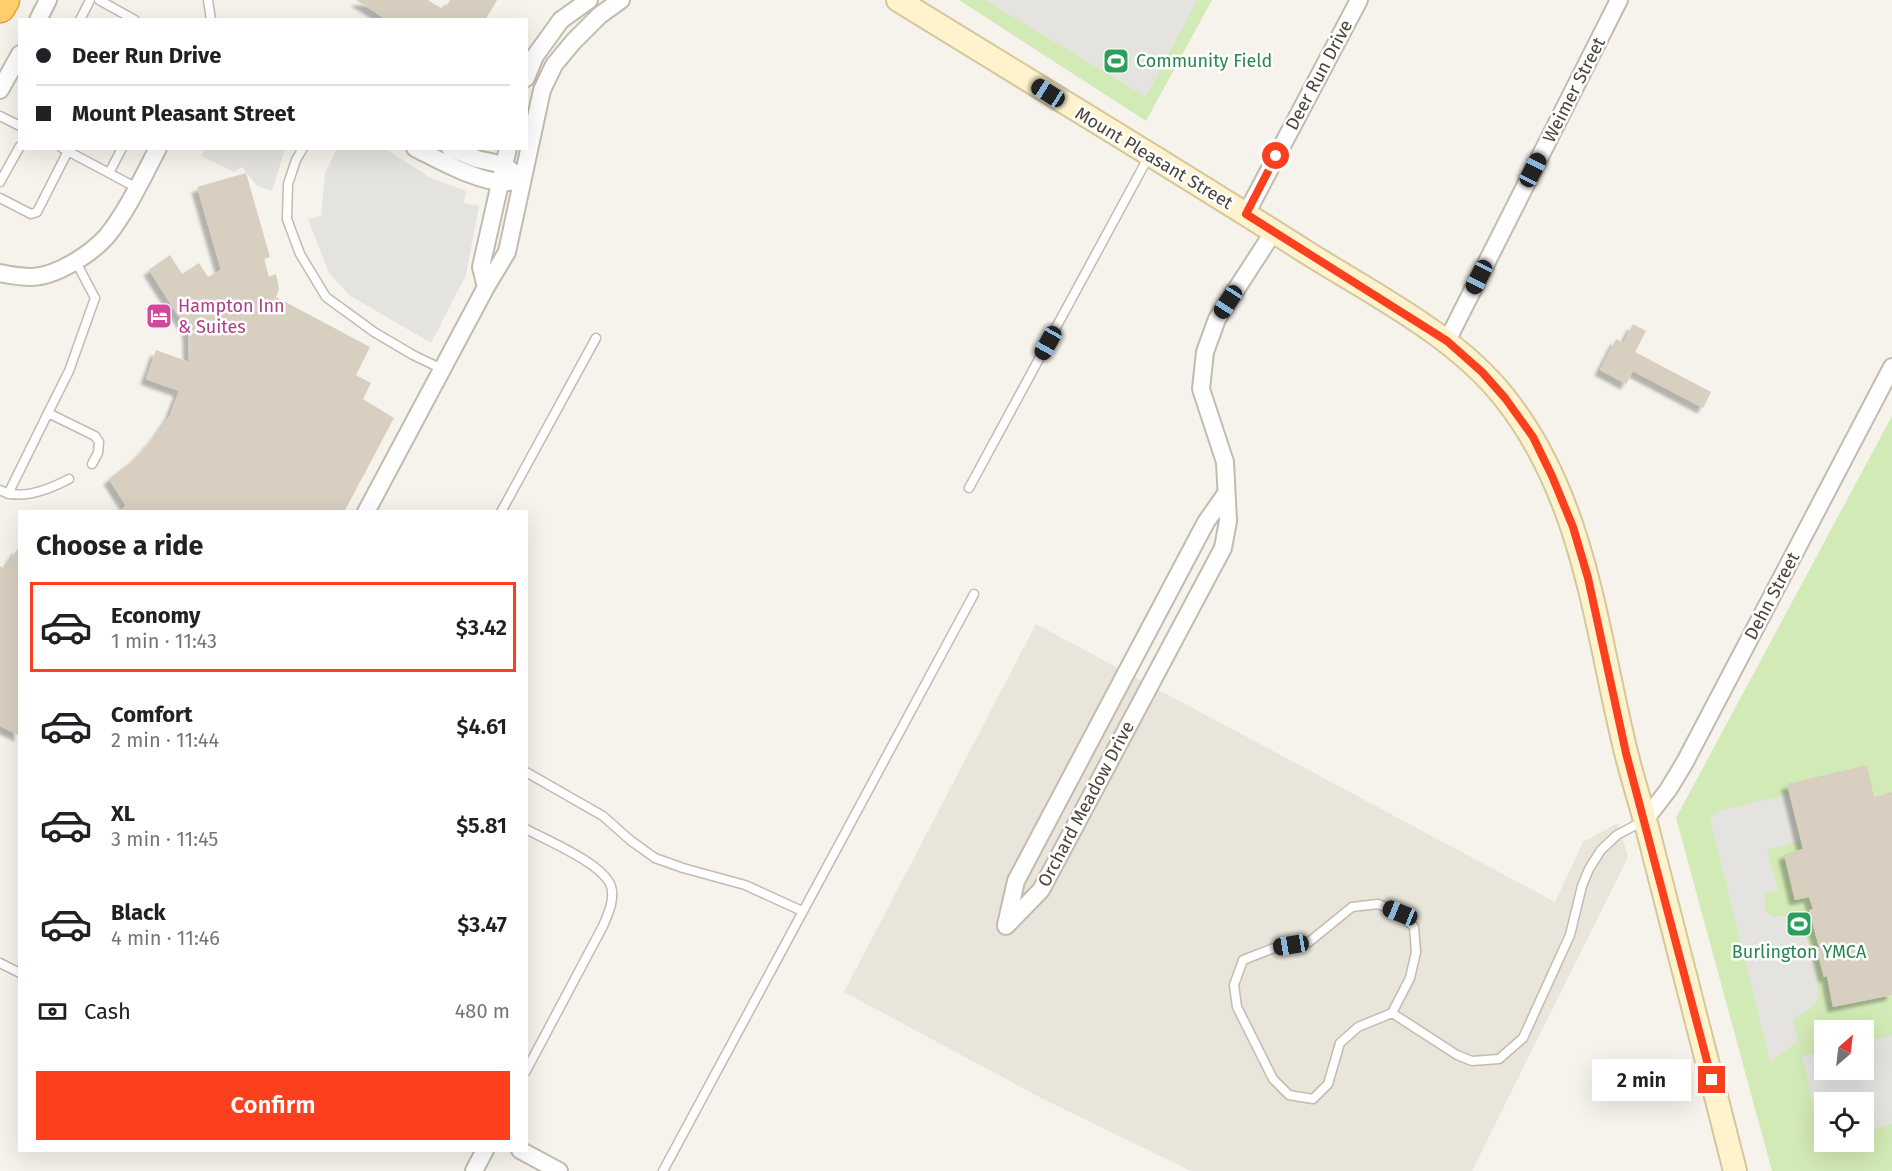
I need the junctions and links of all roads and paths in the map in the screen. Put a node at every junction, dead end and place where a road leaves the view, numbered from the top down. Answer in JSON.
{"nodes":[{"id":1,"x":4,"y":0,"type":"edge"},
{"id":2,"x":48,"y":0,"type":"edge"},
{"id":3,"x":90,"y":0,"type":"edge"},
{"id":4,"x":99,"y":0,"type":"edge"},
{"id":5,"x":208,"y":0,"type":"edge"},
{"id":6,"x":589,"y":0,"type":"edge"},
{"id":7,"x":621,"y":0,"type":"edge"},
{"id":8,"x":898,"y":0,"type":"edge"},
{"id":9,"x":1359,"y":0,"type":"edge"},
{"id":10,"x":1619,"y":0,"type":"edge"},
{"id":11,"x":0,"y":7,"type":"edge"},
{"id":12,"x":39,"y":18,"type":"edge"},
{"id":13,"x":81,"y":18,"type":"edge"},
{"id":14,"x":131,"y":18,"type":"edge"},
{"id":15,"x":211,"y":18,"type":"edge"},
{"id":16,"x":18,"y":58,"type":"edge"},
{"id":17,"x":528,"y":73,"type":"edge"},
{"id":18,"x":0,"y":90,"type":"edge"},
{"id":19,"x":0,"y":116,"type":"edge"},
{"id":20,"x":18,"y":125,"type":"edge"},
{"id":21,"x":18,"y":150,"type":"edge"},
{"id":22,"x":65,"y":150,"type":"edge"},
{"id":23,"x":121,"y":150,"type":"edge"},
{"id":24,"x":157,"y":150,"type":"edge"},
{"id":25,"x":302,"y":150,"type":"edge"},
{"id":26,"x":419,"y":150,"type":"edge"},
{"id":27,"x":455,"y":150,"type":"edge"},
{"id":28,"x":1149,"y":156,"type":"junction"},
{"id":29,"x":506,"y":157,"type":"edge"},
{"id":30,"x":109,"y":173,"type":"junction"},
{"id":31,"x":523,"y":181,"type":"junction"},
{"id":32,"x":0,"y":182,"type":"edge"},
{"id":33,"x":500,"y":183,"type":"junction"},
{"id":34,"x":137,"y":188,"type":"junction"},
{"id":35,"x":0,"y":198,"type":"edge"},
{"id":36,"x":1246,"y":214,"type":"junction"},
{"id":37,"x":1274,"y":231,"type":"junction"},
{"id":38,"x":75,"y":262,"type":"junction"},
{"id":39,"x":0,"y":273,"type":"edge"},
{"id":40,"x":486,"y":287,"type":"junction"},
{"id":41,"x":596,"y":338,"type":"dead end"},
{"id":42,"x":1447,"y":341,"type":"junction"},
{"id":43,"x":1892,"y":367,"type":"edge"},
{"id":44,"x":442,"y":369,"type":"junction"},
{"id":45,"x":48,"y":413,"type":"junction"},
{"id":46,"x":92,"y":464,"type":"dead end"},
{"id":47,"x":69,"y":479,"type":"dead end"},
{"id":48,"x":969,"y":488,"type":"dead end"},
{"id":49,"x":4,"y":492,"type":"edge"},
{"id":50,"x":1225,"y":495,"type":"junction"},
{"id":51,"x":367,"y":510,"type":"edge"},
{"id":52,"x":502,"y":510,"type":"edge"},
{"id":53,"x":974,"y":594,"type":"dead end"},
{"id":54,"x":528,"y":773,"type":"edge"},
{"id":55,"x":1645,"y":820,"type":"junction"},
{"id":56,"x":528,"y":830,"type":"edge"},
{"id":57,"x":802,"y":911,"type":"junction"},
{"id":58,"x":0,"y":963,"type":"edge"},
{"id":59,"x":18,"y":972,"type":"edge"},
{"id":60,"x":1392,"y":1013,"type":"junction"},
{"id":61,"x":528,"y":1067,"type":"edge"},
{"id":62,"x":484,"y":1152,"type":"edge"},
{"id":63,"x":524,"y":1152,"type":"edge"},
{"id":64,"x":474,"y":1171,"type":"edge"},
{"id":65,"x":559,"y":1171,"type":"edge"},
{"id":66,"x":663,"y":1171,"type":"edge"},
{"id":67,"x":1735,"y":1171,"type":"edge"}],
"edges":[{"from":1,"to":11,"type":"highway"},
{"from":2,"to":12,"type":"street"},
{"from":3,"to":13,"type":"lane"},
{"from":4,"to":14,"type":"lane"},
{"from":5,"to":15,"type":"lane"},
{"from":6,"to":17,"type":"street"},
{"from":7,"to":31,"type":"street"},
{"from":8,"to":28,"type":"main road","name":"Mount Pleasant Street"},
{"from":9,"to":36,"type":"street","name":"Deer Run Drive"},
{"from":10,"to":42,"type":"street","name":"Weimer Street"},
{"from":16,"to":18,"type":"street"},
{"from":19,"to":20,"type":"lane"},
{"from":21,"to":32,"type":"lane"},
{"from":22,"to":30,"type":"lane"},
{"from":22,"to":35,"type":"lane"},
{"from":23,"to":30,"type":"lane"},
{"from":24,"to":34,"type":"street"},
{"from":25,"to":44,"type":"lane"},
{"from":26,"to":33,"type":"street"},
{"from":27,"to":29,"type":"street"},
{"from":28,"to":36,"type":"main road","name":"Mount Pleasant Street"},
{"from":28,"to":48,"type":"lane"},
{"from":29,"to":31,"type":"street"},
{"from":29,"to":33,"type":"street"},
{"from":30,"to":34,"type":"lane"},
{"from":31,"to":33,"type":"street"},
{"from":31,"to":40,"type":"street"},
{"from":33,"to":40,"type":"street"},
{"from":34,"to":38,"type":"street"},
{"from":36,"to":37,"type":"main road","name":"Mount Pleasant Street"},
{"from":37,"to":42,"type":"main road","name":"Mount Pleasant Street"},
{"from":37,"to":50,"type":"street","name":"Orchard Meadow Drive"},
{"from":38,"to":39,"type":"street"},
{"from":38,"to":45,"type":"lane"},
{"from":40,"to":44,"type":"street"},
{"from":41,"to":52,"type":"lane"},
{"from":42,"to":55,"type":"main road","name":"Mount Pleasant Street"},
{"from":43,"to":55,"type":"street","name":"Dehn Street"},
{"from":44,"to":51,"type":"street"},
{"from":45,"to":46,"type":"lane"},
{"from":45,"to":49,"type":"lane"},
{"from":47,"to":49,"type":"lane"},
{"from":50,"to":50,"type":"street","name":"Orchard Meadow Drive"},
{"from":53,"to":57,"type":"lane"},
{"from":54,"to":57,"type":"lane"},
{"from":55,"to":60,"type":"lane"},
{"from":55,"to":67,"type":"main road","name":"Mount Pleasant Street"},
{"from":56,"to":61,"type":"lane"},
{"from":57,"to":66,"type":"lane"},
{"from":58,"to":59,"type":"lane"},
{"from":60,"to":60,"type":"lane"},
{"from":62,"to":64,"type":"street"},
{"from":63,"to":65,"type":"street"}]}
